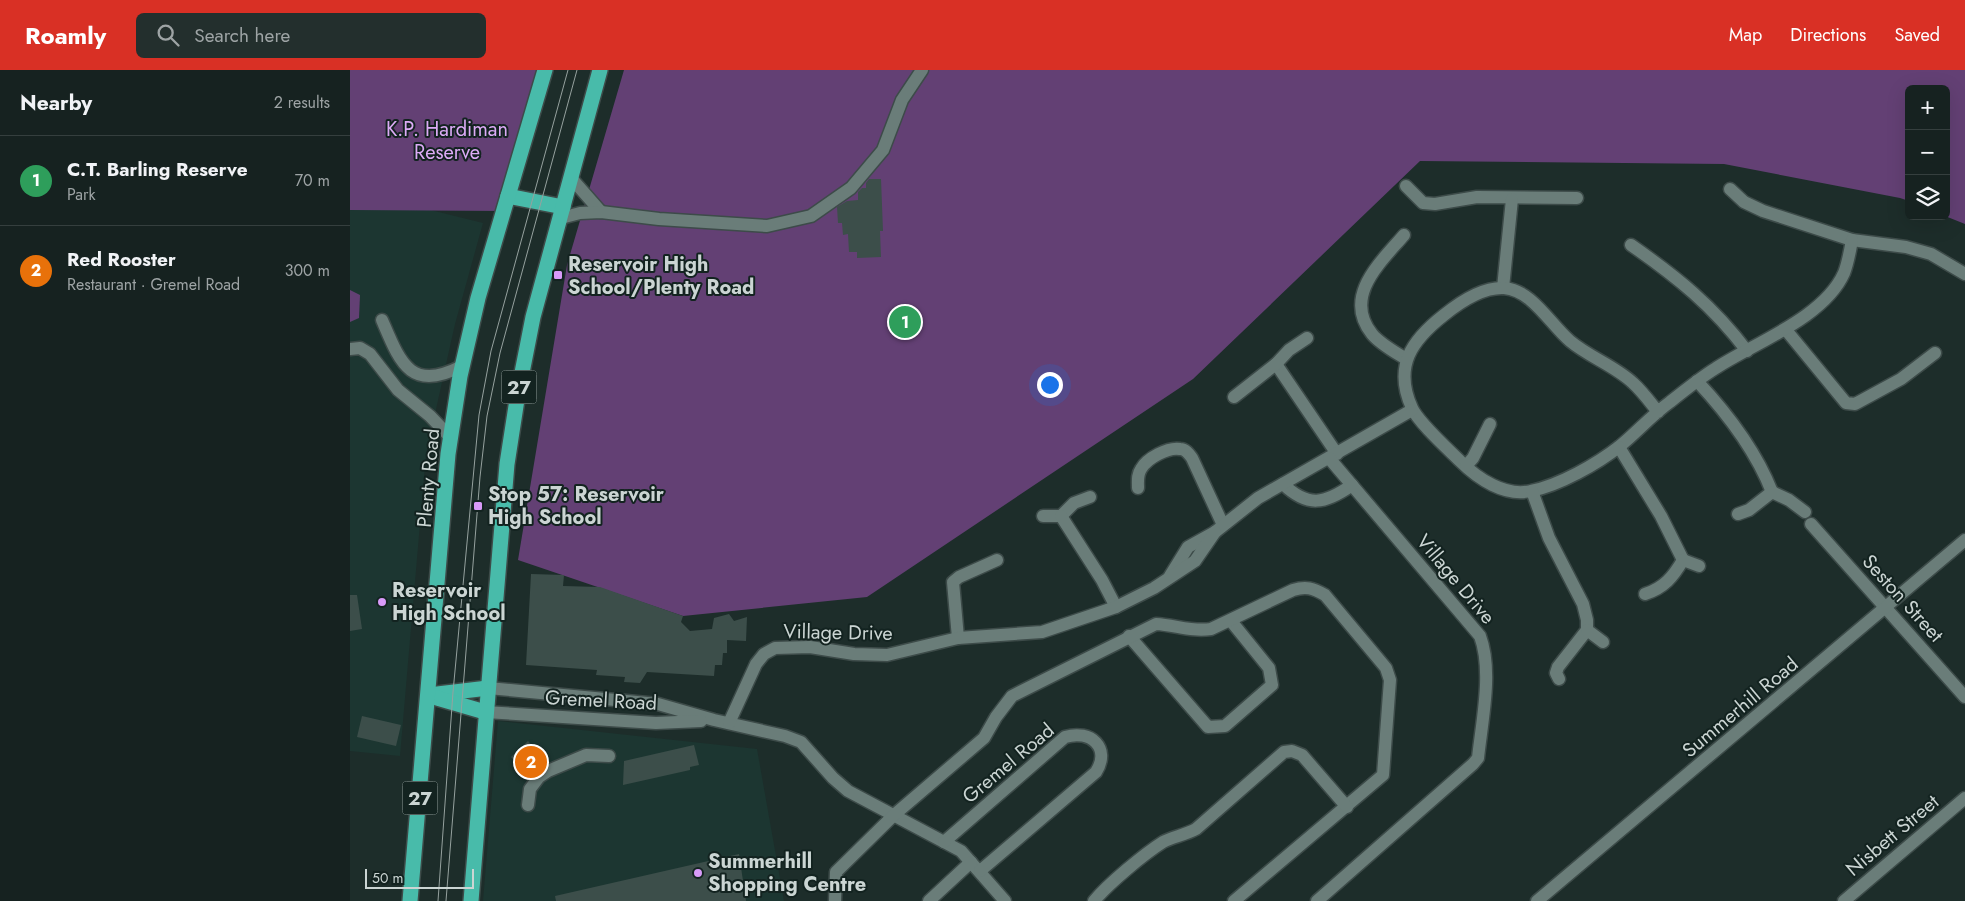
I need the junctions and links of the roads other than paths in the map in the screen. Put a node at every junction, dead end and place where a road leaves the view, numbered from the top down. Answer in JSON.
{"nodes":[{"id":1,"x":545,"y":70,"type":"edge"},
{"id":2,"x":600,"y":70,"type":"edge"},
{"id":3,"x":922,"y":70,"type":"edge"},
{"id":4,"x":572,"y":179,"type":"junction"},
{"id":5,"x":1406,"y":186,"type":"dead end"},
{"id":6,"x":1730,"y":189,"type":"dead end"},
{"id":7,"x":508,"y":196,"type":"junction"},
{"id":8,"x":1577,"y":198,"type":"dead end"},
{"id":9,"x":1512,"y":199,"type":"junction"},
{"id":10,"x":602,"y":212,"type":"junction"},
{"id":11,"x":562,"y":213,"type":"junction"},
{"id":12,"x":1404,"y":235,"type":"dead end"},
{"id":13,"x":1852,"y":240,"type":"junction"},
{"id":14,"x":1632,"y":245,"type":"dead end"},
{"id":15,"x":1965,"y":274,"type":"edge"},
{"id":16,"x":1503,"y":288,"type":"junction"},
{"id":17,"x":382,"y":320,"type":"dead end"},
{"id":18,"x":1786,"y":330,"type":"junction"},
{"id":19,"x":1307,"y":338,"type":"dead end"},
{"id":20,"x":350,"y":349,"type":"edge"},
{"id":21,"x":1747,"y":351,"type":"junction"},
{"id":22,"x":1935,"y":353,"type":"dead end"},
{"id":23,"x":1406,"y":359,"type":"junction"},
{"id":24,"x":1276,"y":364,"type":"junction"},
{"id":25,"x":462,"y":366,"type":"junction"},
{"id":26,"x":1697,"y":381,"type":"junction"},
{"id":27,"x":1234,"y":397,"type":"dead end"},
{"id":28,"x":1412,"y":410,"type":"junction"},
{"id":29,"x":1658,"y":412,"type":"junction"},
{"id":30,"x":1490,"y":424,"type":"dead end"},
{"id":31,"x":451,"y":438,"type":"junction"},
{"id":32,"x":1619,"y":447,"type":"junction"},
{"id":33,"x":1333,"y":456,"type":"junction"},
{"id":34,"x":1466,"y":466,"type":"junction"},
{"id":35,"x":1283,"y":484,"type":"junction"},
{"id":36,"x":1352,"y":485,"type":"junction"},
{"id":37,"x":1138,"y":488,"type":"dead end"},
{"id":38,"x":1532,"y":491,"type":"junction"},
{"id":39,"x":1772,"y":492,"type":"junction"},
{"id":40,"x":1090,"y":497,"type":"dead end"},
{"id":41,"x":1805,"y":512,"type":"dead end"},
{"id":42,"x":1738,"y":514,"type":"dead end"},
{"id":43,"x":1043,"y":516,"type":"dead end"},
{"id":44,"x":1061,"y":516,"type":"junction"},
{"id":45,"x":1812,"y":524,"type":"dead end"},
{"id":46,"x":1219,"y":528,"type":"junction"},
{"id":47,"x":1965,"y":540,"type":"edge"},
{"id":48,"x":997,"y":560,"type":"dead end"},
{"id":49,"x":1683,"y":560,"type":"junction"},
{"id":50,"x":1699,"y":566,"type":"dead end"},
{"id":51,"x":1645,"y":594,"type":"dead end"},
{"id":52,"x":1116,"y":607,"type":"junction"},
{"id":53,"x":1886,"y":607,"type":"junction"},
{"id":54,"x":1231,"y":621,"type":"junction"},
{"id":55,"x":1586,"y":630,"type":"junction"},
{"id":56,"x":1129,"y":636,"type":"junction"},
{"id":57,"x":958,"y":638,"type":"junction"},
{"id":58,"x":1603,"y":642,"type":"dead end"},
{"id":59,"x":1559,"y":679,"type":"dead end"},
{"id":60,"x":488,"y":688,"type":"junction"},
{"id":61,"x":429,"y":696,"type":"junction"},
{"id":62,"x":1965,"y":697,"type":"edge"},
{"id":63,"x":486,"y":712,"type":"junction"},
{"id":64,"x":714,"y":720,"type":"junction"},
{"id":65,"x":729,"y":723,"type":"junction"},
{"id":66,"x":609,"y":756,"type":"dead end"},
{"id":67,"x":1965,"y":798,"type":"edge"},
{"id":68,"x":528,"y":805,"type":"dead end"},
{"id":69,"x":1347,"y":807,"type":"junction"},
{"id":70,"x":894,"y":815,"type":"junction"},
{"id":71,"x":944,"y":842,"type":"junction"},
{"id":72,"x":975,"y":866,"type":"junction"},
{"id":73,"x":410,"y":901,"type":"edge"},
{"id":74,"x":471,"y":901,"type":"edge"},
{"id":75,"x":835,"y":901,"type":"edge"},
{"id":76,"x":929,"y":901,"type":"edge"},
{"id":77,"x":1005,"y":901,"type":"edge"},
{"id":78,"x":1094,"y":901,"type":"edge"},
{"id":79,"x":1234,"y":901,"type":"edge"},
{"id":80,"x":1317,"y":901,"type":"edge"},
{"id":81,"x":1537,"y":901,"type":"edge"},
{"id":82,"x":1844,"y":901,"type":"edge"}],
"edges":[{"from":1,"to":7,"type":"highway","name":"Plenty Road","number":"27"},
{"from":2,"to":4,"type":"highway","number":"27"},
{"from":3,"to":10,"type":"street"},
{"from":4,"to":10,"type":"street"},
{"from":4,"to":11,"type":"highway","number":"27"},
{"from":5,"to":9,"type":"street"},
{"from":6,"to":13,"type":"street"},
{"from":7,"to":11,"type":"highway"},
{"from":7,"to":25,"type":"highway","name":"Plenty Road","number":"27"},
{"from":8,"to":9,"type":"street"},
{"from":9,"to":16,"type":"street"},
{"from":10,"to":11,"type":"street"},
{"from":11,"to":60,"type":"highway","number":"27"},
{"from":12,"to":23,"type":"street"},
{"from":13,"to":15,"type":"street"},
{"from":13,"to":18,"type":"street"},
{"from":14,"to":21,"type":"street"},
{"from":16,"to":23,"type":"street"},
{"from":16,"to":29,"type":"street"},
{"from":17,"to":25,"type":"street"},
{"from":18,"to":21,"type":"street"},
{"from":18,"to":22,"type":"street"},
{"from":19,"to":24,"type":"street"},
{"from":20,"to":31,"type":"street"},
{"from":21,"to":26,"type":"street"},
{"from":23,"to":28,"type":"street"},
{"from":24,"to":27,"type":"street"},
{"from":24,"to":33,"type":"street","name":"Village Drive"},
{"from":25,"to":31,"type":"highway","name":"Plenty Road","number":"27"},
{"from":26,"to":29,"type":"street"},
{"from":26,"to":39,"type":"street"},
{"from":28,"to":33,"type":"street","name":"Village Drive"},
{"from":28,"to":34,"type":"street"},
{"from":29,"to":32,"type":"street"},
{"from":30,"to":34,"type":"street"},
{"from":31,"to":61,"type":"highway","name":"Plenty Road","number":"27"},
{"from":32,"to":38,"type":"street"},
{"from":32,"to":49,"type":"street"},
{"from":33,"to":35,"type":"street","name":"Village Drive"},
{"from":33,"to":36,"type":"street","name":"Village Drive"},
{"from":34,"to":38,"type":"street"},
{"from":35,"to":36,"type":"street"},
{"from":35,"to":46,"type":"street","name":"Village Drive"},
{"from":36,"to":80,"type":"street","name":"Village Drive"},
{"from":37,"to":46,"type":"street"},
{"from":38,"to":55,"type":"street"},
{"from":39,"to":41,"type":"street"},
{"from":39,"to":42,"type":"street"},
{"from":40,"to":44,"type":"street"},
{"from":43,"to":44,"type":"street"},
{"from":44,"to":52,"type":"street"},
{"from":45,"to":53,"type":"street","name":"Seston Street"},
{"from":46,"to":52,"type":"street","name":"Village Drive"},
{"from":47,"to":53,"type":"street","name":"Summerhill Road"},
{"from":48,"to":57,"type":"street"},
{"from":49,"to":50,"type":"street"},
{"from":49,"to":51,"type":"street"},
{"from":52,"to":57,"type":"street","name":"Village Drive"},
{"from":53,"to":62,"type":"street","name":"Seston Street"},
{"from":53,"to":81,"type":"street","name":"Summerhill Road"},
{"from":54,"to":56,"type":"street","name":"Gremel Road"},
{"from":54,"to":56,"type":"street"},
{"from":54,"to":69,"type":"street","name":"Gremel Road"},
{"from":55,"to":58,"type":"street"},
{"from":55,"to":59,"type":"street"},
{"from":56,"to":70,"type":"street","name":"Gremel Road"},
{"from":57,"to":65,"type":"street","name":"Village Drive"},
{"from":60,"to":61,"type":"highway"},
{"from":60,"to":63,"type":"highway","number":"27"},
{"from":60,"to":64,"type":"street","name":"Gremel Road"},
{"from":61,"to":63,"type":"highway"},
{"from":61,"to":73,"type":"highway","name":"Plenty Road","number":"27"},
{"from":63,"to":64,"type":"street","name":"Gremel Road"},
{"from":63,"to":74,"type":"highway","number":"27"},
{"from":64,"to":65,"type":"street","name":"Gremel Road"},
{"from":65,"to":70,"type":"street","name":"Gremel Road"},
{"from":66,"to":68,"type":"street"},
{"from":67,"to":82,"type":"street","name":"Nisbett Street"},
{"from":69,"to":78,"type":"street"},
{"from":69,"to":79,"type":"street","name":"Gremel Road"},
{"from":70,"to":71,"type":"street","name":"Gremel Road"},
{"from":70,"to":75,"type":"street","name":"Gremel Road"},
{"from":71,"to":72,"type":"street","name":"Gremel Road"},
{"from":71,"to":72,"type":"street","name":"Gremel Road"},
{"from":72,"to":76,"type":"street","name":"Gremel Road"},
{"from":72,"to":77,"type":"street","name":"Gremel Road"}]}
